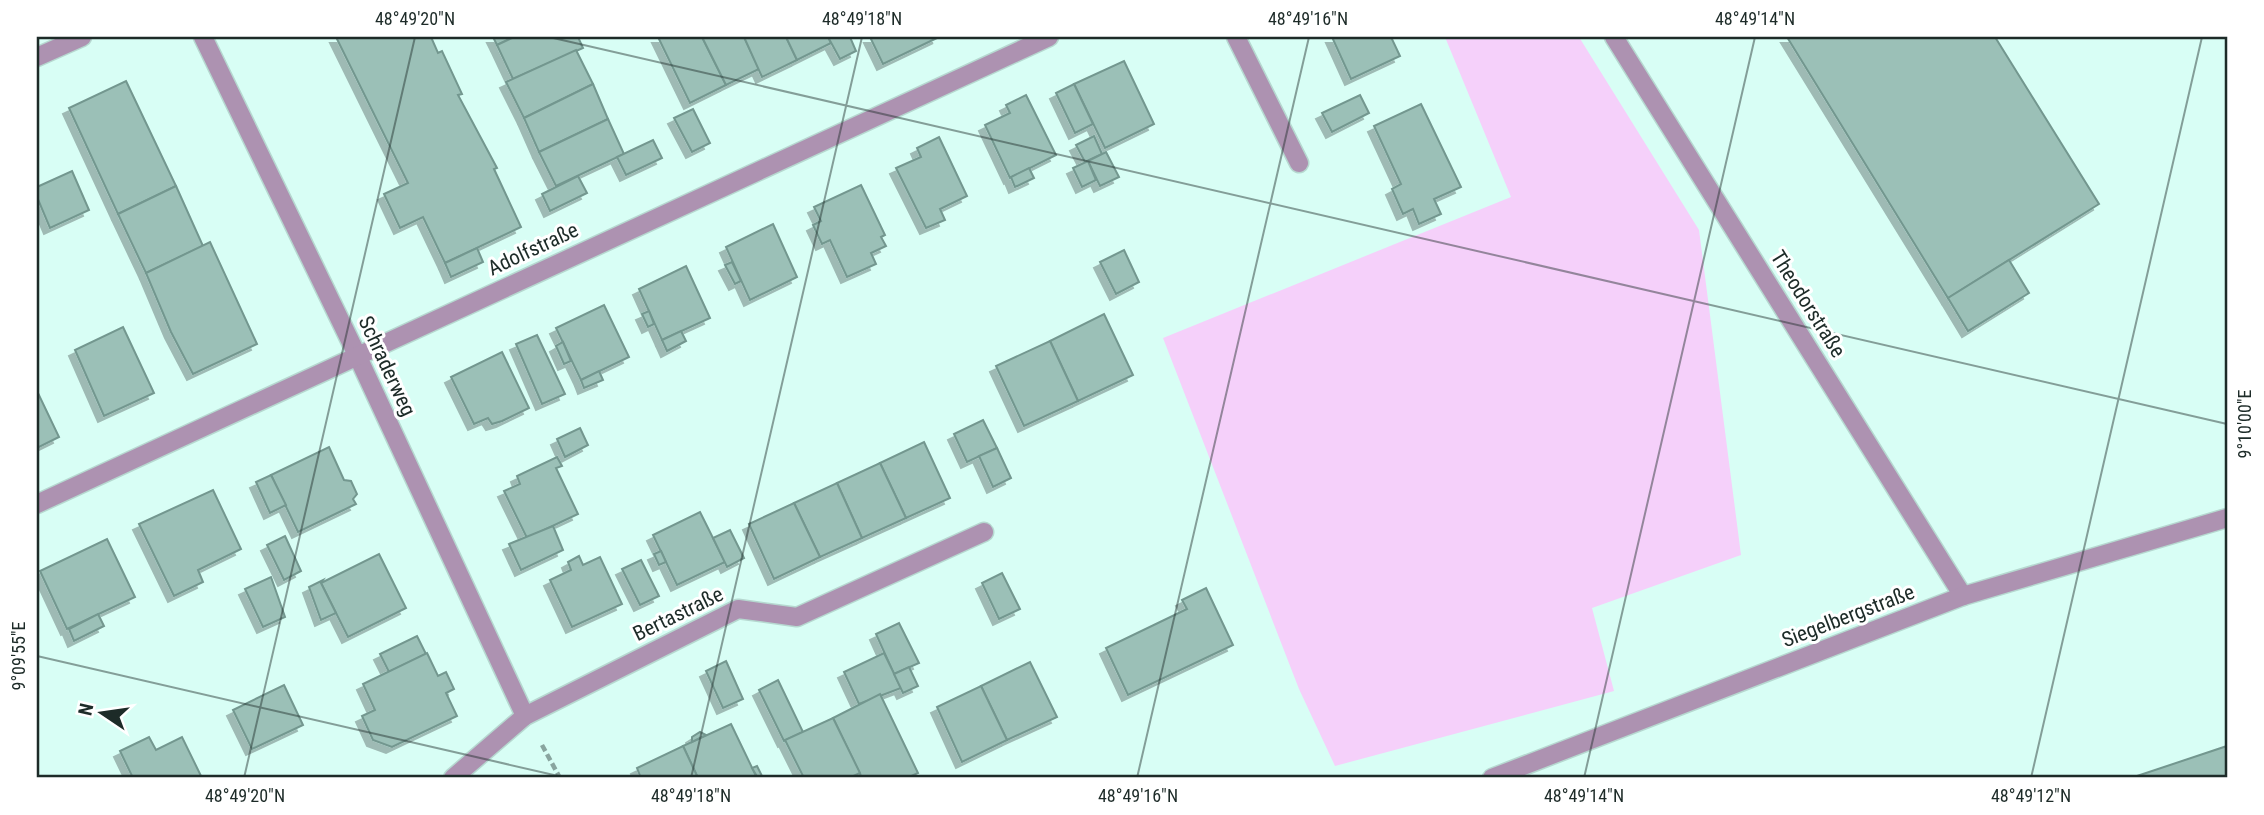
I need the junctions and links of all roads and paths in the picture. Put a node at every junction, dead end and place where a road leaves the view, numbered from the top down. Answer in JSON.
{"nodes":[{"id":1,"x":82,"y":37,"type":"edge"},
{"id":2,"x":203,"y":37,"type":"edge"},
{"id":3,"x":1049,"y":37,"type":"edge"},
{"id":4,"x":1236,"y":37,"type":"edge"},
{"id":5,"x":1614,"y":37,"type":"edge"},
{"id":6,"x":37,"y":57,"type":"edge"},
{"id":7,"x":1299,"y":163,"type":"dead end"},
{"id":8,"x":357,"y":355,"type":"junction"},
{"id":9,"x":37,"y":504,"type":"edge"},
{"id":10,"x":2227,"y":518,"type":"edge"},
{"id":11,"x":984,"y":533,"type":"dead end"},
{"id":12,"x":1963,"y":596,"type":"junction"},
{"id":13,"x":525,"y":716,"type":"junction"},
{"id":14,"x":453,"y":778,"type":"edge"},
{"id":15,"x":1492,"y":778,"type":"edge"}],
"edges":[{"from":1,"to":6,"type":"street"},
{"from":2,"to":8,"type":"street","name":"Schraderweg"},
{"from":3,"to":8,"type":"street","name":"Adolfstraße"},
{"from":4,"to":7,"type":"street"},
{"from":5,"to":12,"type":"street","name":"Theodorstraße"},
{"from":8,"to":9,"type":"street","name":"Adolfstraße"},
{"from":8,"to":13,"type":"street","name":"Schraderweg"},
{"from":10,"to":12,"type":"street","name":"Siegelbergstraße"},
{"from":11,"to":13,"type":"street","name":"Bertastraße"},
{"from":12,"to":15,"type":"street","name":"Siegelbergstraße"},
{"from":13,"to":14,"type":"street","name":"Bertastraße"}]}
